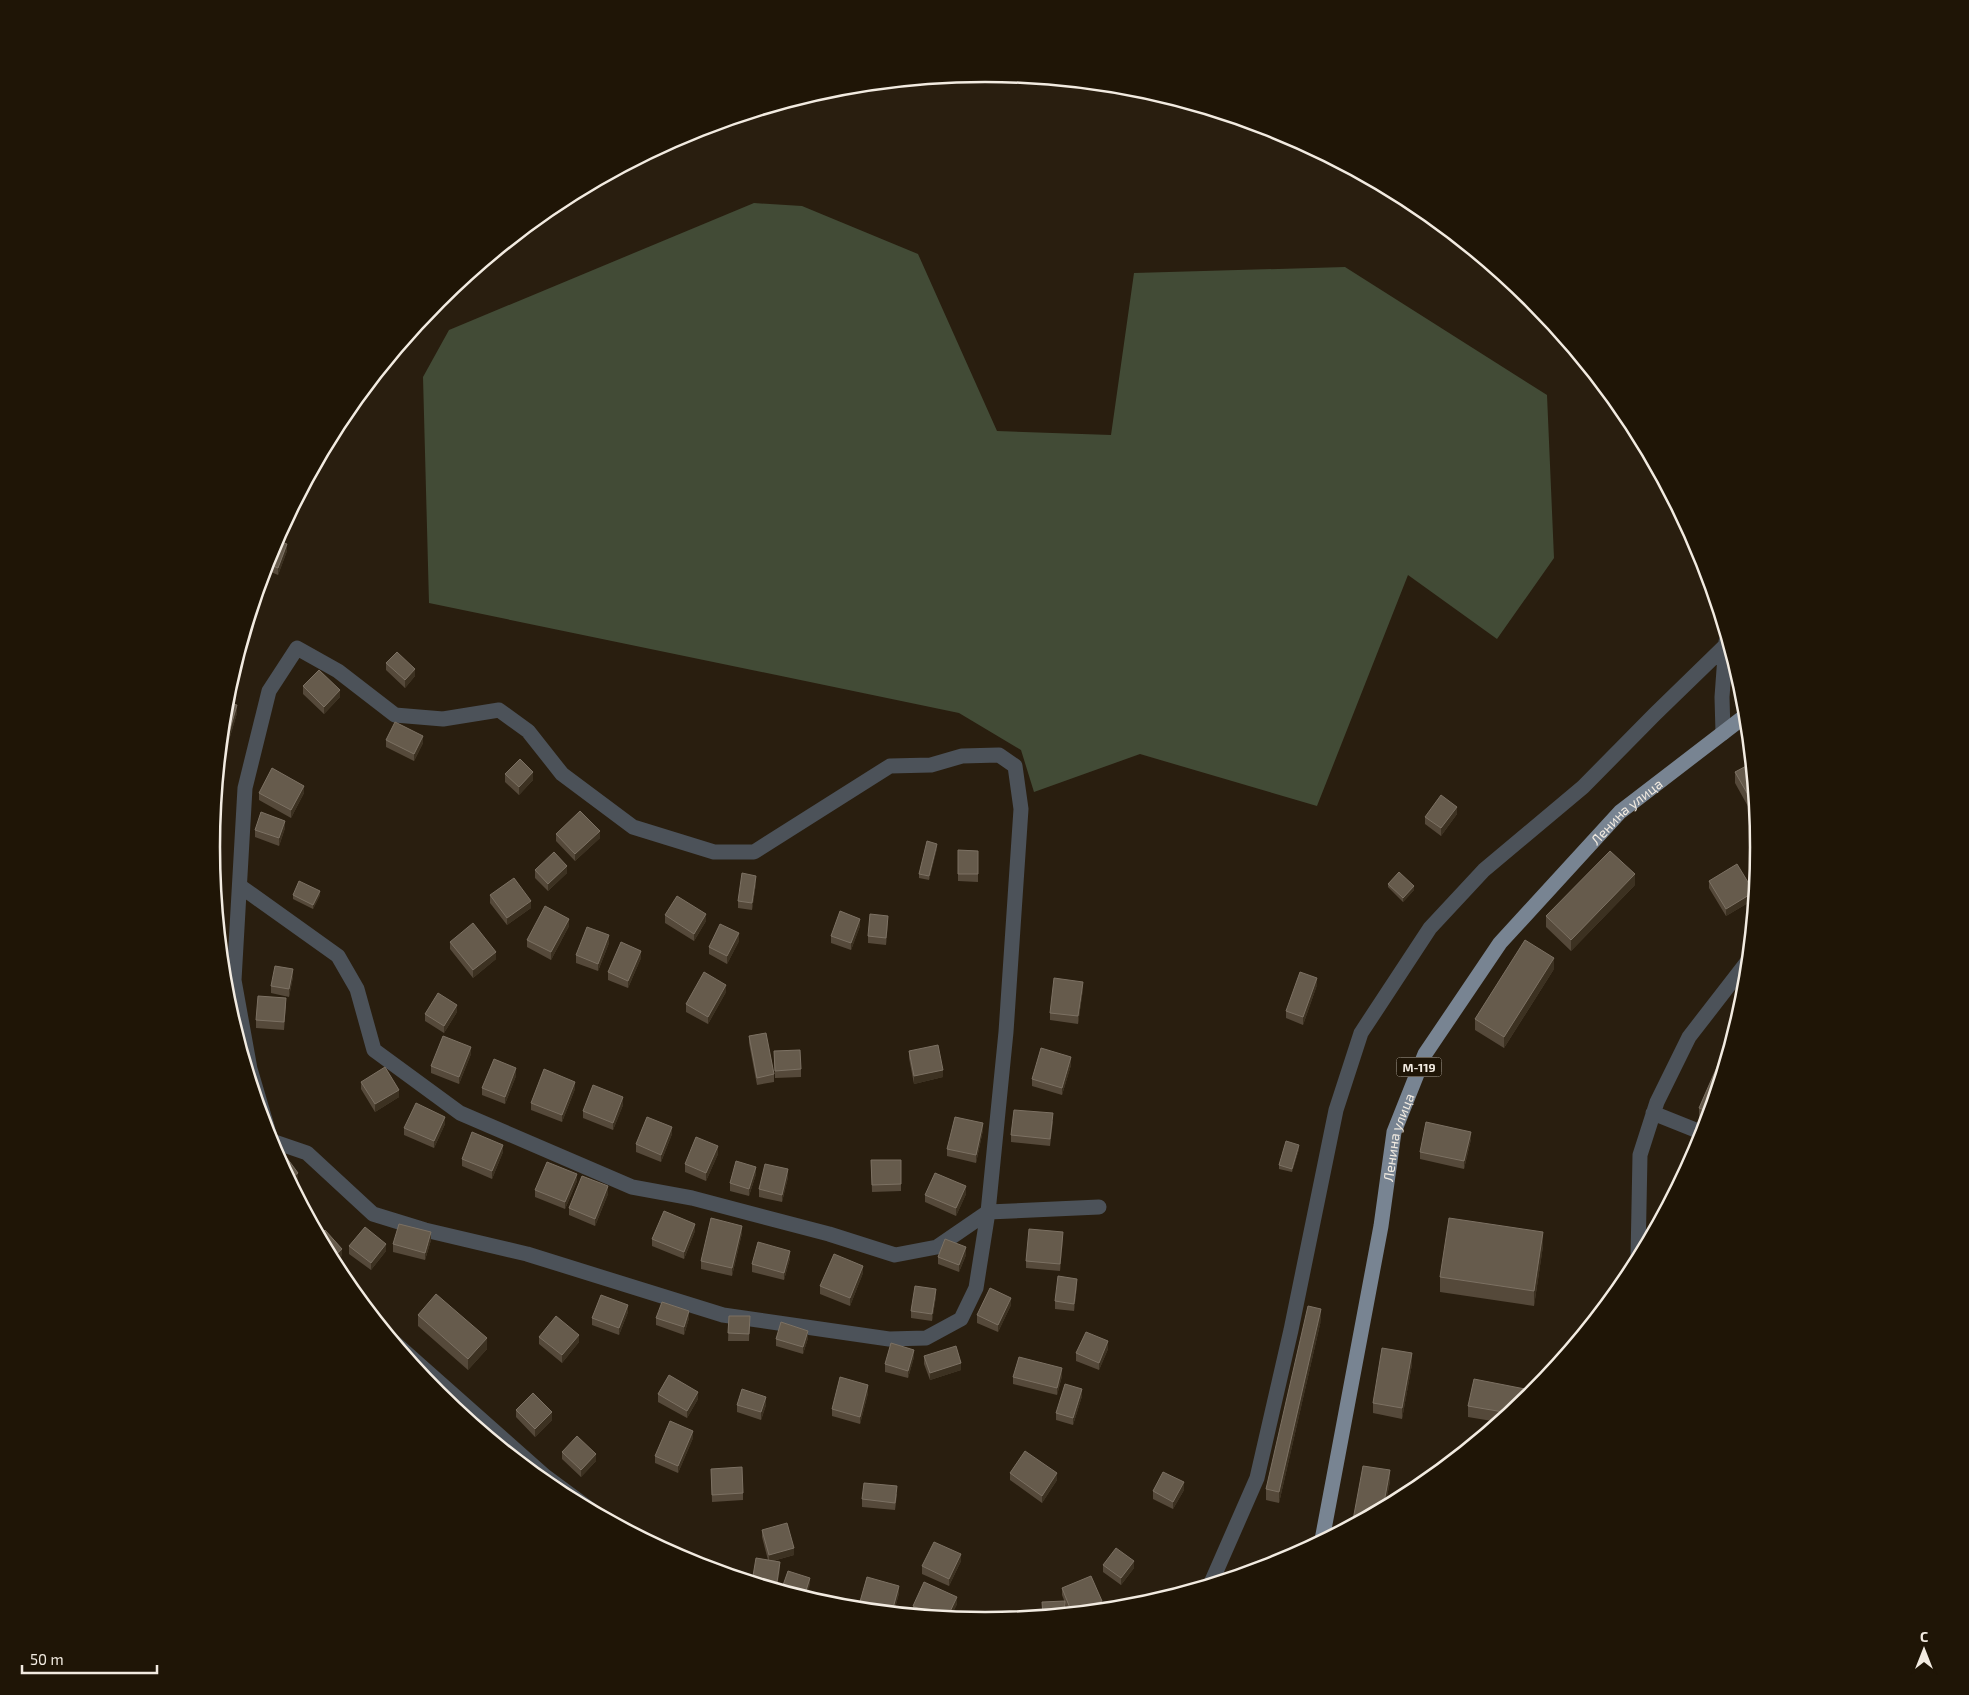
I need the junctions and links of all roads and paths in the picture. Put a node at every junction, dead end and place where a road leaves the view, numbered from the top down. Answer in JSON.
{"nodes":[{"id":1,"x":1722,"y":647,"type":"edge"},
{"id":2,"x":1725,"y":658,"type":"edge"},
{"id":3,"x":1739,"y":721,"type":"edge"},
{"id":4,"x":1723,"y":733,"type":"junction"},
{"id":5,"x":240,"y":886,"type":"junction"},
{"id":6,"x":1739,"y":972,"type":"edge"},
{"id":7,"x":244,"y":1039,"type":"edge"},
{"id":8,"x":1653,"y":1113,"type":"junction"},
{"id":9,"x":1695,"y":1130,"type":"edge"},
{"id":10,"x":279,"y":1143,"type":"edge"},
{"id":11,"x":1099,"y":1207,"type":"dead end"},
{"id":12,"x":988,"y":1212,"type":"junction"},
{"id":13,"x":1638,"y":1244,"type":"edge"},
{"id":14,"x":432,"y":1376,"type":"edge"},
{"id":15,"x":527,"y":1460,"type":"edge"},
{"id":16,"x":1323,"y":1534,"type":"edge"},
{"id":17,"x":1214,"y":1577,"type":"edge"}],
"edges":[{"from":1,"to":17,"type":"street"},
{"from":2,"to":4,"type":"street"},
{"from":3,"to":4,"type":"main road","name":"Ленина улица","number":"М-119"},
{"from":4,"to":16,"type":"main road","name":"Ленина улица","number":"М-119"},
{"from":5,"to":7,"type":"street"},
{"from":5,"to":12,"type":"street"},
{"from":5,"to":12,"type":"street"},
{"from":6,"to":8,"type":"street"},
{"from":8,"to":9,"type":"street"},
{"from":8,"to":13,"type":"street"},
{"from":10,"to":12,"type":"street"},
{"from":11,"to":12,"type":"street"},
{"from":14,"to":15,"type":"street"}]}
